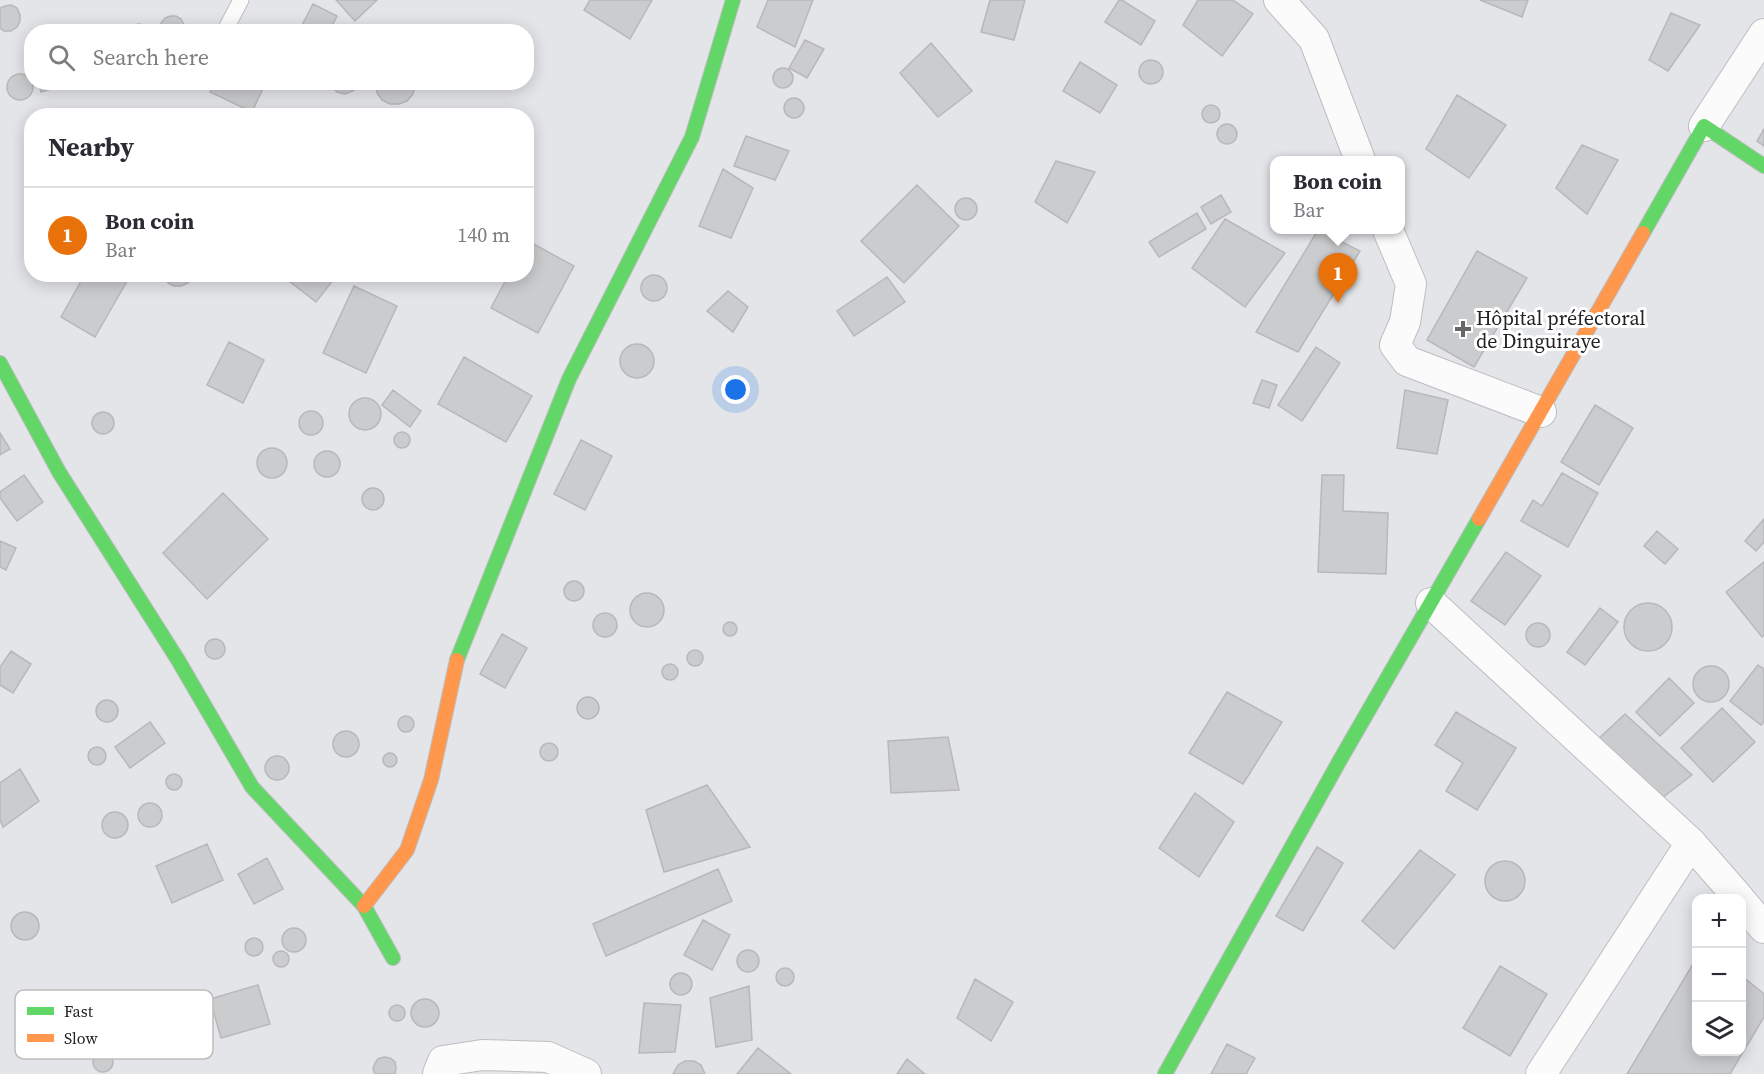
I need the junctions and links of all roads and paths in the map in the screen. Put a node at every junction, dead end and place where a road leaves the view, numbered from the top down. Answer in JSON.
{"nodes":[{"id":1,"x":241,"y":0,"type":"edge"},
{"id":2,"x":733,"y":0,"type":"edge"},
{"id":3,"x":1279,"y":0,"type":"edge"},
{"id":4,"x":228,"y":24,"type":"edge"},
{"id":5,"x":1764,"y":34,"type":"edge"},
{"id":6,"x":1704,"y":126,"type":"junction"},
{"id":7,"x":1358,"y":156,"type":"edge"},
{"id":8,"x":1764,"y":166,"type":"edge"},
{"id":9,"x":1390,"y":234,"type":"edge"},
{"id":10,"x":0,"y":363,"type":"edge"},
{"id":11,"x":1541,"y":412,"type":"junction"},
{"id":12,"x":1431,"y":603,"type":"junction"},
{"id":13,"x":1692,"y":843,"type":"junction"},
{"id":14,"x":1735,"y":894,"type":"edge"},
{"id":15,"x":364,"y":906,"type":"junction"},
{"id":16,"x":1746,"y":907,"type":"edge"},
{"id":17,"x":1764,"y":928,"type":"edge"},
{"id":18,"x":393,"y":958,"type":"dead end"},
{"id":19,"x":438,"y":1074,"type":"edge"},
{"id":20,"x":586,"y":1074,"type":"edge"},
{"id":21,"x":1165,"y":1074,"type":"edge"},
{"id":22,"x":1541,"y":1074,"type":"edge"}],
"edges":[{"from":1,"to":4,"type":"lane"},
{"from":2,"to":15,"type":"street"},
{"from":3,"to":7,"type":"street"},
{"from":5,"to":6,"type":"street"},
{"from":6,"to":8,"type":"street"},
{"from":6,"to":11,"type":"street"},
{"from":9,"to":11,"type":"street"},
{"from":10,"to":15,"type":"street"},
{"from":11,"to":12,"type":"street"},
{"from":12,"to":13,"type":"street"},
{"from":12,"to":21,"type":"street"},
{"from":13,"to":14,"type":"street"},
{"from":13,"to":22,"type":"street"},
{"from":15,"to":18,"type":"street"},
{"from":16,"to":17,"type":"street"},
{"from":19,"to":20,"type":"street"}]}
